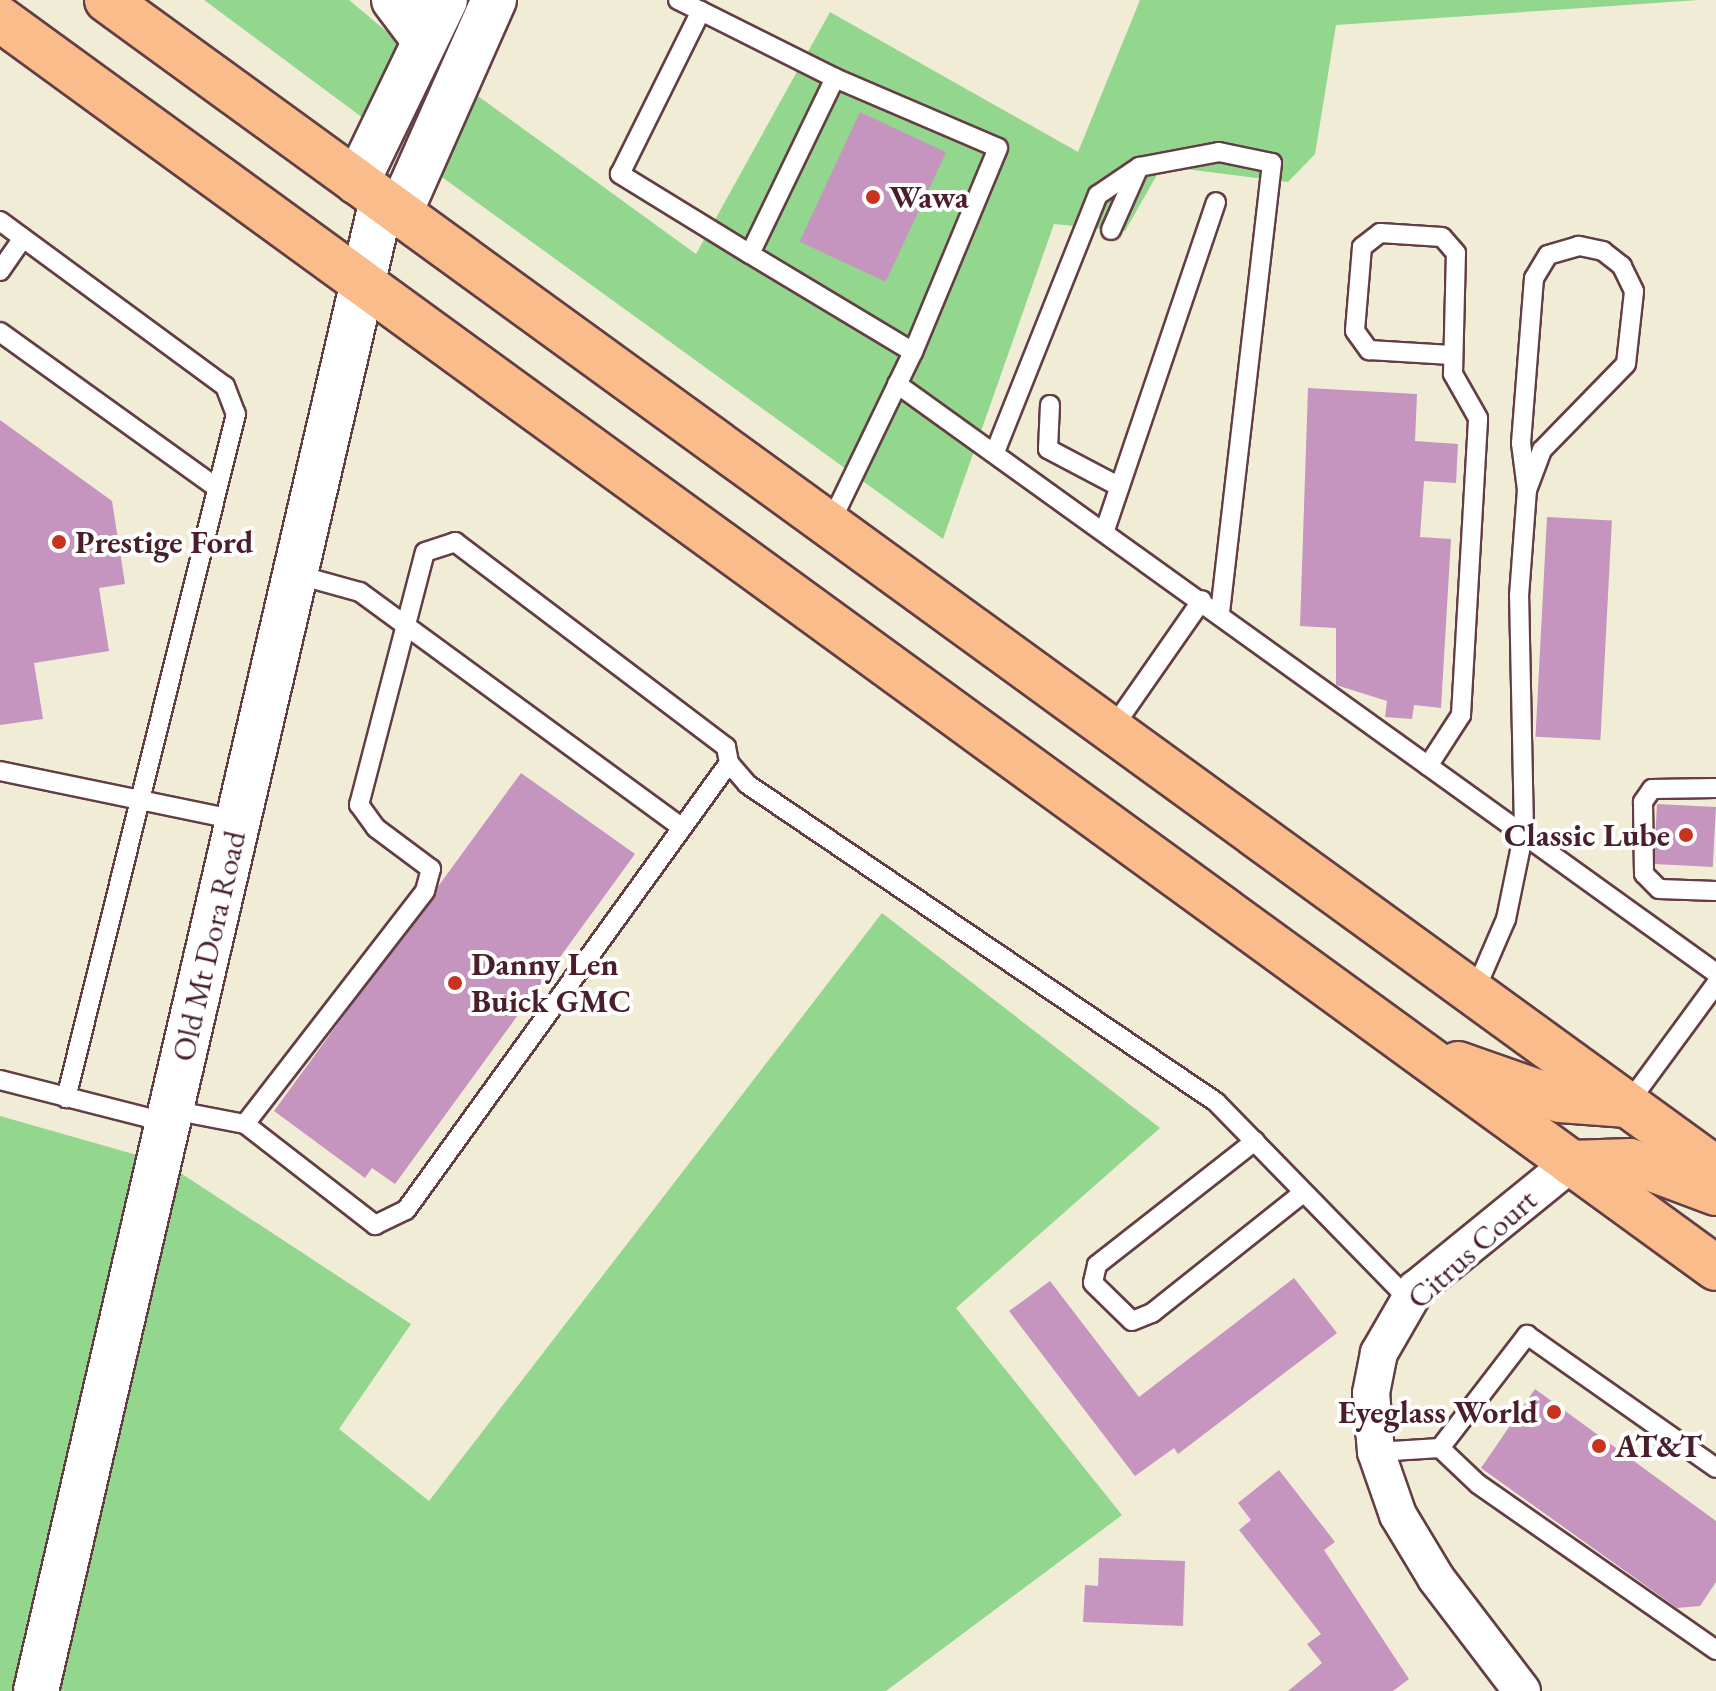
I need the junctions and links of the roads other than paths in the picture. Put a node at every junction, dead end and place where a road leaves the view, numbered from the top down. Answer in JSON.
{"nodes":[{"id":1,"x":107,"y":0,"type":"edge"},
{"id":2,"x":394,"y":0,"type":"edge"},
{"id":3,"x":445,"y":0,"type":"edge"},
{"id":4,"x":494,"y":0,"type":"edge"},
{"id":5,"x":512,"y":0,"type":"edge"},
{"id":6,"x":678,"y":0,"type":"edge"},
{"id":7,"x":701,"y":11,"type":"junction"},
{"id":8,"x":0,"y":19,"type":"edge"},
{"id":9,"x":425,"y":41,"type":"junction"},
{"id":10,"x":835,"y":78,"type":"junction"},
{"id":11,"x":455,"y":86,"type":"junction"},
{"id":12,"x":1139,"y":167,"type":"junction"},
{"id":13,"x":380,"y":198,"type":"junction"},
{"id":14,"x":1216,"y":202,"type":"dead end"},
{"id":15,"x":0,"y":221,"type":"edge"},
{"id":16,"x":1111,"y":230,"type":"dead end"},
{"id":17,"x":23,"y":238,"type":"junction"},
{"id":18,"x":750,"y":254,"type":"junction"},
{"id":19,"x":0,"y":271,"type":"edge"},
{"id":20,"x":364,"y":285,"type":"junction"},
{"id":21,"x":0,"y":332,"type":"edge"},
{"id":22,"x":913,"y":352,"type":"junction"},
{"id":23,"x":1451,"y":355,"type":"junction"},
{"id":24,"x":897,"y":384,"type":"junction"},
{"id":25,"x":1050,"y":405,"type":"dead end"},
{"id":26,"x":995,"y":452,"type":"junction"},
{"id":27,"x":1120,"y":487,"type":"junction"},
{"id":28,"x":217,"y":488,"type":"junction"},
{"id":29,"x":1527,"y":490,"type":"junction"},
{"id":30,"x":829,"y":527,"type":"junction"},
{"id":31,"x":1105,"y":530,"type":"junction"},
{"id":32,"x":295,"y":574,"type":"junction"},
{"id":33,"x":1202,"y":600,"type":"junction"},
{"id":34,"x":1220,"y":614,"type":"junction"},
{"id":35,"x":407,"y":624,"type":"junction"},
{"id":36,"x":1110,"y":731,"type":"junction"},
{"id":37,"x":729,"y":763,"type":"junction"},
{"id":38,"x":1428,"y":766,"type":"junction"},
{"id":39,"x":0,"y":771,"type":"edge"},
{"id":40,"x":1716,"y":788,"type":"edge"},
{"id":41,"x":140,"y":800,"type":"junction"},
{"id":42,"x":237,"y":820,"type":"junction"},
{"id":43,"x":682,"y":828,"type":"junction"},
{"id":44,"x":1524,"y":831,"type":"junction"},
{"id":45,"x":1716,"y":891,"type":"edge"},
{"id":46,"x":1716,"y":973,"type":"edge"},
{"id":47,"x":1716,"y":984,"type":"edge"},
{"id":48,"x":1474,"y":993,"type":"junction"},
{"id":49,"x":1411,"y":1047,"type":"junction"},
{"id":50,"x":0,"y":1080,"type":"edge"},
{"id":51,"x":66,"y":1098,"type":"junction"},
{"id":52,"x":1627,"y":1105,"type":"junction"},
{"id":53,"x":171,"y":1116,"type":"junction"},
{"id":54,"x":245,"y":1124,"type":"junction"},
{"id":55,"x":1255,"y":1141,"type":"junction"},
{"id":56,"x":1571,"y":1163,"type":"junction"},
{"id":57,"x":1716,"y":1169,"type":"edge"},
{"id":58,"x":1303,"y":1193,"type":"junction"},
{"id":59,"x":1716,"y":1193,"type":"edge"},
{"id":60,"x":1716,"y":1268,"type":"edge"},
{"id":61,"x":1409,"y":1300,"type":"junction"},
{"id":62,"x":1440,"y":1448,"type":"junction"},
{"id":63,"x":1376,"y":1452,"type":"junction"},
{"id":64,"x":1716,"y":1468,"type":"edge"},
{"id":65,"x":1716,"y":1650,"type":"edge"},
{"id":66,"x":1515,"y":1688,"type":"edge"},
{"id":67,"x":36,"y":1691,"type":"edge"}],
"edges":[{"from":1,"to":13,"type":"main road"},
{"from":2,"to":9,"type":"street"},
{"from":3,"to":9,"type":"street"},
{"from":4,"to":11,"type":"street"},
{"from":5,"to":11,"type":"lane"},
{"from":6,"to":7,"type":"lane"},
{"from":7,"to":10,"type":"lane"},
{"from":7,"to":18,"type":"lane"},
{"from":8,"to":20,"type":"main road"},
{"from":9,"to":13,"type":"street"},
{"from":10,"to":18,"type":"lane"},
{"from":10,"to":22,"type":"lane"},
{"from":11,"to":13,"type":"street"},
{"from":12,"to":16,"type":"lane"},
{"from":12,"to":26,"type":"lane"},
{"from":12,"to":34,"type":"lane"},
{"from":13,"to":20,"type":"street","name":"Old Mt Dora Road"},
{"from":13,"to":30,"type":"main road"},
{"from":14,"to":27,"type":"lane"},
{"from":15,"to":17,"type":"lane"},
{"from":17,"to":19,"type":"lane"},
{"from":17,"to":28,"type":"lane"},
{"from":18,"to":22,"type":"lane"},
{"from":20,"to":32,"type":"street","name":"Old Mt Dora Road"},
{"from":20,"to":49,"type":"main road"},
{"from":21,"to":28,"type":"lane"},
{"from":22,"to":24,"type":"lane"},
{"from":23,"to":23,"type":"lane"},
{"from":23,"to":38,"type":"lane"},
{"from":24,"to":26,"type":"lane"},
{"from":24,"to":30,"type":"lane"},
{"from":25,"to":27,"type":"lane"},
{"from":26,"to":31,"type":"lane"},
{"from":27,"to":31,"type":"lane"},
{"from":28,"to":41,"type":"lane"},
{"from":29,"to":29,"type":"lane"},
{"from":29,"to":44,"type":"lane"},
{"from":30,"to":36,"type":"main road"},
{"from":31,"to":33,"type":"lane"},
{"from":32,"to":35,"type":"lane"},
{"from":32,"to":42,"type":"street","name":"Old Mt Dora Road"},
{"from":33,"to":34,"type":"lane"},
{"from":33,"to":36,"type":"lane"},
{"from":34,"to":38,"type":"lane"},
{"from":35,"to":37,"type":"lane"},
{"from":35,"to":43,"type":"lane"},
{"from":35,"to":54,"type":"lane"},
{"from":36,"to":48,"type":"main road"},
{"from":37,"to":43,"type":"lane"},
{"from":37,"to":55,"type":"lane"},
{"from":38,"to":44,"type":"lane"},
{"from":39,"to":41,"type":"lane"},
{"from":40,"to":45,"type":"lane"},
{"from":41,"to":42,"type":"lane"},
{"from":41,"to":51,"type":"lane"},
{"from":42,"to":53,"type":"street","name":"Old Mt Dora Road"},
{"from":43,"to":54,"type":"lane"},
{"from":44,"to":46,"type":"lane"},
{"from":44,"to":48,"type":"lane"},
{"from":47,"to":52,"type":"lane"},
{"from":48,"to":52,"type":"main road"},
{"from":49,"to":52,"type":"main road"},
{"from":49,"to":56,"type":"main road"},
{"from":50,"to":51,"type":"lane"},
{"from":51,"to":53,"type":"lane"},
{"from":52,"to":57,"type":"main road"},
{"from":53,"to":54,"type":"lane"},
{"from":53,"to":67,"type":"street","name":"Old Mt Dora Road"},
{"from":55,"to":58,"type":"lane"},
{"from":55,"to":58,"type":"lane"},
{"from":56,"to":59,"type":"main road"},
{"from":56,"to":60,"type":"main road"},
{"from":56,"to":61,"type":"street","name":"Citrus Court"},
{"from":58,"to":61,"type":"lane"},
{"from":61,"to":63,"type":"street","name":"Citrus Court"},
{"from":62,"to":63,"type":"lane"},
{"from":62,"to":64,"type":"lane"},
{"from":62,"to":65,"type":"lane"},
{"from":63,"to":66,"type":"street","name":"Citrus Court"}]}
